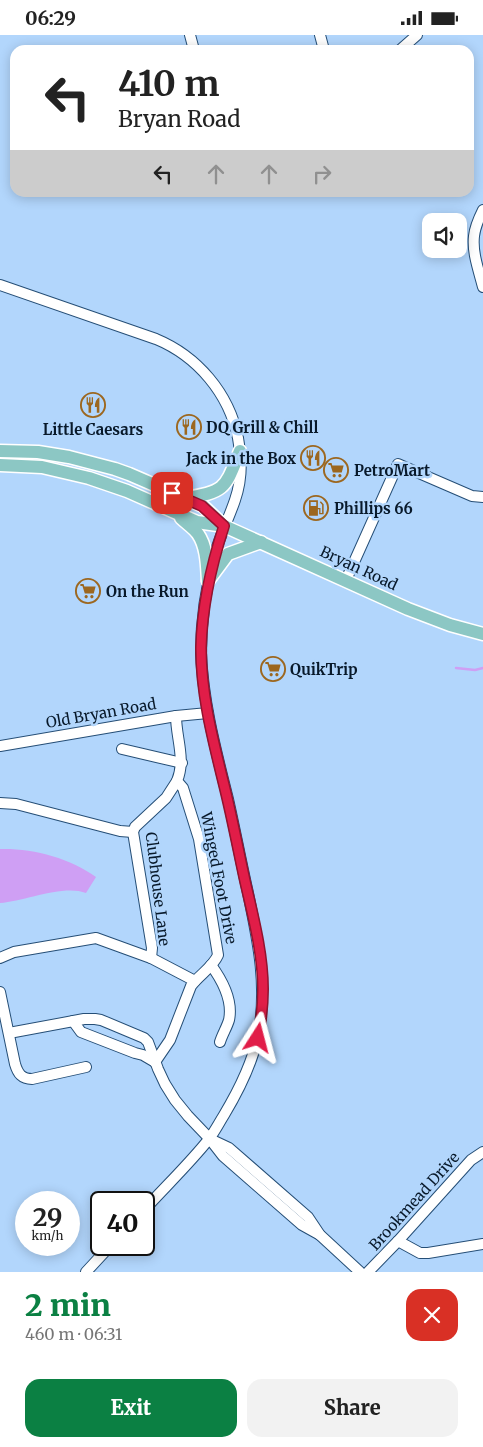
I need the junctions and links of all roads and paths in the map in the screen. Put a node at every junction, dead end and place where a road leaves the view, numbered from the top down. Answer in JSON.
{"nodes":[{"id":1,"x":417,"y":35,"type":"edge"},
{"id":2,"x":406,"y":45,"type":"edge"},
{"id":3,"x":483,"y":210,"type":"edge"},
{"id":4,"x":0,"y":285,"type":"edge"},
{"id":5,"x":483,"y":287,"type":"edge"},
{"id":6,"x":0,"y":451,"type":"edge"},
{"id":7,"x":240,"y":451,"type":"junction"},
{"id":8,"x":0,"y":465,"type":"edge"},
{"id":9,"x":483,"y":497,"type":"edge"},
{"id":10,"x":185,"y":498,"type":"junction"},
{"id":11,"x":172,"y":511,"type":"junction"},
{"id":12,"x":224,"y":526,"type":"junction"},
{"id":13,"x":261,"y":542,"type":"junction"},
{"id":14,"x":346,"y":580,"type":"junction"},
{"id":15,"x":208,"y":581,"type":"junction"},
{"id":16,"x":483,"y":635,"type":"edge"},
{"id":17,"x":208,"y":713,"type":"junction"},
{"id":18,"x":176,"y":716,"type":"junction"},
{"id":19,"x":0,"y":745,"type":"edge"},
{"id":20,"x":122,"y":749,"type":"dead end"},
{"id":21,"x":182,"y":763,"type":"junction"},
{"id":22,"x":177,"y":781,"type":"junction"},
{"id":23,"x":0,"y":803,"type":"edge"},
{"id":24,"x":133,"y":832,"type":"junction"},
{"id":25,"x":0,"y":958,"type":"edge"},
{"id":26,"x":151,"y":958,"type":"junction"},
{"id":27,"x":211,"y":965,"type":"junction"},
{"id":28,"x":195,"y":981,"type":"junction"},
{"id":29,"x":0,"y":992,"type":"edge"},
{"id":30,"x":73,"y":1021,"type":"junction"},
{"id":31,"x":9,"y":1033,"type":"junction"},
{"id":32,"x":220,"y":1042,"type":"dead end"},
{"id":33,"x":155,"y":1062,"type":"junction"},
{"id":34,"x":86,"y":1067,"type":"dead end"},
{"id":35,"x":209,"y":1138,"type":"junction"},
{"id":36,"x":483,"y":1152,"type":"edge"},
{"id":37,"x":155,"y":1198,"type":"edge"},
{"id":38,"x":398,"y":1241,"type":"junction"},
{"id":39,"x":483,"y":1244,"type":"edge"},
{"id":40,"x":101,"y":1256,"type":"edge"},
{"id":41,"x":86,"y":1272,"type":"edge"},
{"id":42,"x":360,"y":1272,"type":"edge"},
{"id":43,"x":368,"y":1272,"type":"edge"}],
"edges":[{"from":1,"to":2,"type":"street"},
{"from":3,"to":5,"type":"street"},
{"from":4,"to":7,"type":"street"},
{"from":6,"to":10,"type":"main road","name":"Bryan Road"},
{"from":7,"to":10,"type":"main road"},
{"from":7,"to":12,"type":"street"},
{"from":8,"to":11,"type":"main road","name":"Bryan Road"},
{"from":9,"to":14,"type":"street"},
{"from":10,"to":12,"type":"main road","name":"Bryan Road"},
{"from":11,"to":12,"type":"main road","name":"Bryan Road"},
{"from":11,"to":15,"type":"main road"},
{"from":12,"to":13,"type":"main road","name":"Bryan Road"},
{"from":12,"to":15,"type":"street"},
{"from":13,"to":14,"type":"main road","name":"Bryan Road"},
{"from":13,"to":15,"type":"main road"},
{"from":14,"to":16,"type":"main road","name":"Bryan Road"},
{"from":15,"to":17,"type":"street"},
{"from":17,"to":18,"type":"street","name":"Old Bryan Road"},
{"from":17,"to":35,"type":"street"},
{"from":18,"to":19,"type":"street","name":"Old Bryan Road"},
{"from":18,"to":21,"type":"street"},
{"from":20,"to":21,"type":"street"},
{"from":21,"to":22,"type":"street"},
{"from":22,"to":24,"type":"street","name":"Clubhouse Lane"},
{"from":22,"to":27,"type":"street","name":"Winged Foot Drive"},
{"from":23,"to":24,"type":"street"},
{"from":24,"to":26,"type":"street","name":"Clubhouse Lane"},
{"from":25,"to":26,"type":"street"},
{"from":26,"to":28,"type":"street"},
{"from":27,"to":28,"type":"street"},
{"from":27,"to":32,"type":"street"},
{"from":28,"to":33,"type":"street"},
{"from":29,"to":31,"type":"street"},
{"from":30,"to":31,"type":"street"},
{"from":30,"to":33,"type":"street"},
{"from":30,"to":33,"type":"street"},
{"from":31,"to":34,"type":"street"},
{"from":33,"to":35,"type":"street"},
{"from":35,"to":37,"type":"street"},
{"from":35,"to":42,"type":"street"},
{"from":36,"to":38,"type":"street","name":"Brookmead Drive"},
{"from":38,"to":39,"type":"street"},
{"from":38,"to":43,"type":"street","name":"Brookmead Drive"},
{"from":40,"to":41,"type":"street"}]}
